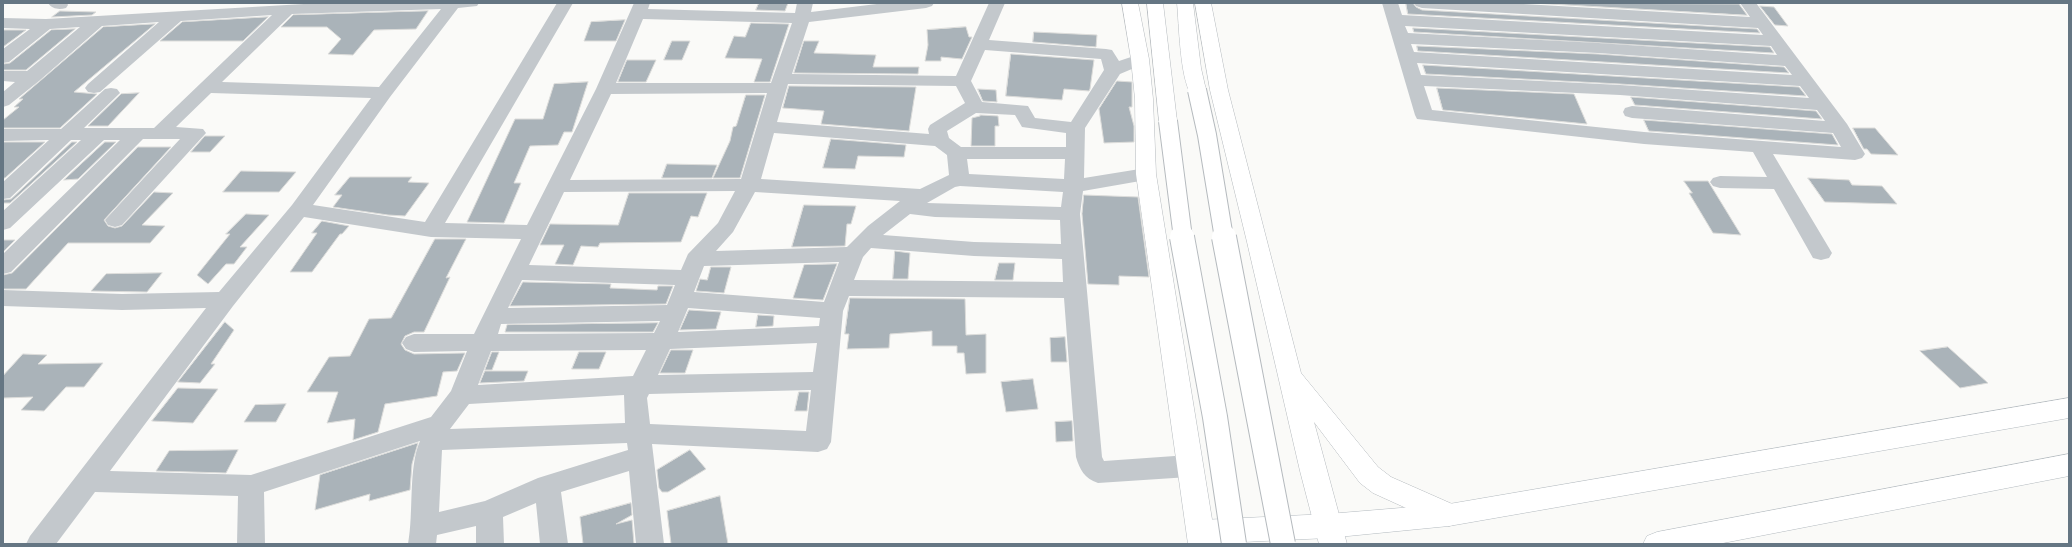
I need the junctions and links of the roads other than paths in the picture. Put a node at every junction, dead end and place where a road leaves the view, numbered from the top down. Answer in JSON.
{"nodes":[{"id":1,"x":460,"y":3,"type":"edge"},
{"id":2,"x":565,"y":3,"type":"edge"},
{"id":3,"x":926,"y":3,"type":"edge"},
{"id":4,"x":997,"y":3,"type":"edge"},
{"id":5,"x":1130,"y":3,"type":"edge"},
{"id":6,"x":1155,"y":3,"type":"edge"},
{"id":7,"x":1185,"y":3,"type":"edge"},
{"id":8,"x":1203,"y":3,"type":"edge"},
{"id":9,"x":1422,"y":3,"type":"edge"},
{"id":10,"x":1748,"y":3,"type":"edge"},
{"id":11,"x":1577,"y":7,"type":"edge"},
{"id":12,"x":640,"y":8,"type":"edge"},
{"id":13,"x":288,"y":9,"type":"junction"},
{"id":14,"x":803,"y":10,"type":"edge"},
{"id":15,"x":1393,"y":11,"type":"edge"},
{"id":16,"x":175,"y":17,"type":"junction"},
{"id":17,"x":96,"y":22,"type":"junction"},
{"id":18,"x":1762,"y":23,"type":"junction"},
{"id":19,"x":3,"y":24,"type":"edge"},
{"id":20,"x":46,"y":24,"type":"junction"},
{"id":21,"x":1589,"y":31,"type":"junction"},
{"id":22,"x":1401,"y":38,"type":"junction"},
{"id":23,"x":1776,"y":41,"type":"junction"},
{"id":24,"x":978,"y":44,"type":"junction"},
{"id":25,"x":1598,"y":48,"type":"junction"},
{"id":26,"x":1406,"y":57,"type":"junction"},
{"id":27,"x":3,"y":58,"type":"edge"},
{"id":28,"x":1140,"y":59,"type":"junction"},
{"id":29,"x":1790,"y":61,"type":"junction"},
{"id":30,"x":1609,"y":68,"type":"junction"},
{"id":31,"x":1113,"y":70,"type":"junction"},
{"id":32,"x":3,"y":76,"type":"edge"},
{"id":33,"x":33,"y":77,"type":"junction"},
{"id":34,"x":1413,"y":80,"type":"junction"},
{"id":35,"x":962,"y":81,"type":"junction"},
{"id":36,"x":1806,"y":81,"type":"junction"},
{"id":37,"x":779,"y":83,"type":"junction"},
{"id":38,"x":208,"y":87,"type":"junction"},
{"id":39,"x":1165,"y":88,"type":"junction"},
{"id":40,"x":605,"y":89,"type":"junction"},
{"id":41,"x":1620,"y":90,"type":"junction"},
{"id":42,"x":384,"y":93,"type":"junction"},
{"id":43,"x":3,"y":101,"type":"edge"},
{"id":44,"x":975,"y":105,"type":"junction"},
{"id":45,"x":1823,"y":105,"type":"junction"},
{"id":46,"x":1144,"y":108,"type":"junction"},
{"id":47,"x":1632,"y":112,"type":"junction"},
{"id":48,"x":766,"y":127,"type":"junction"},
{"id":49,"x":1076,"y":128,"type":"junction"},
{"id":50,"x":1840,"y":128,"type":"junction"},
{"id":51,"x":100,"y":133,"type":"junction"},
{"id":52,"x":137,"y":134,"type":"junction"},
{"id":53,"x":159,"y":134,"type":"junction"},
{"id":54,"x":3,"y":135,"type":"edge"},
{"id":55,"x":65,"y":135,"type":"junction"},
{"id":56,"x":1644,"y":138,"type":"junction"},
{"id":57,"x":1759,"y":146,"type":"junction"},
{"id":58,"x":948,"y":147,"type":"junction"},
{"id":59,"x":1075,"y":153,"type":"junction"},
{"id":60,"x":1146,"y":174,"type":"junction"},
{"id":61,"x":960,"y":180,"type":"junction"},
{"id":62,"x":1720,"y":182,"type":"dead end"},
{"id":63,"x":1780,"y":183,"type":"junction"},
{"id":64,"x":749,"y":185,"type":"junction"},
{"id":65,"x":558,"y":186,"type":"junction"},
{"id":66,"x":1074,"y":186,"type":"junction"},
{"id":67,"x":3,"y":193,"type":"edge"},
{"id":68,"x":914,"y":201,"type":"junction"},
{"id":69,"x":299,"y":210,"type":"junction"},
{"id":70,"x":1070,"y":214,"type":"junction"},
{"id":71,"x":115,"y":220,"type":"dead end"},
{"id":72,"x":3,"y":223,"type":"edge"},
{"id":73,"x":431,"y":230,"type":"junction"},
{"id":74,"x":534,"y":232,"type":"junction"},
{"id":75,"x":859,"y":247,"type":"junction"},
{"id":76,"x":1073,"y":252,"type":"junction"},
{"id":77,"x":1822,"y":253,"type":"dead end"},
{"id":78,"x":3,"y":267,"type":"edge"},
{"id":79,"x":693,"y":269,"type":"junction"},
{"id":80,"x":515,"y":272,"type":"junction"},
{"id":81,"x":840,"y":288,"type":"junction"},
{"id":82,"x":1075,"y":290,"type":"junction"},
{"id":83,"x":3,"y":298,"type":"edge"},
{"id":84,"x":225,"y":300,"type":"junction"},
{"id":85,"x":678,"y":306,"type":"junction"},
{"id":86,"x":832,"y":311,"type":"junction"},
{"id":87,"x":493,"y":316,"type":"junction"},
{"id":88,"x":830,"y":334,"type":"junction"},
{"id":89,"x":661,"y":341,"type":"junction"},
{"id":90,"x":414,"y":343,"type":"dead end"},
{"id":91,"x":481,"y":344,"type":"junction"},
{"id":92,"x":1290,"y":374,"type":"junction"},
{"id":93,"x":825,"y":381,"type":"junction"},
{"id":94,"x":642,"y":385,"type":"junction"},
{"id":95,"x":462,"y":395,"type":"junction"},
{"id":96,"x":2069,"y":408,"type":"edge"},
{"id":97,"x":437,"y":432,"type":"junction"},
{"id":98,"x":639,"y":445,"type":"junction"},
{"id":99,"x":2069,"y":465,"type":"edge"},
{"id":100,"x":1189,"y":466,"type":"junction"},
{"id":101,"x":88,"y":481,"type":"junction"},
{"id":102,"x":251,"y":486,"type":"junction"},
{"id":103,"x":547,"y":486,"type":"junction"},
{"id":104,"x":489,"y":511,"type":"junction"},
{"id":105,"x":1449,"y":515,"type":"junction"},
{"id":106,"x":1331,"y":535,"type":"edge"},
{"id":107,"x":424,"y":536,"type":"edge"},
{"id":108,"x":1202,"y":538,"type":"edge"},
{"id":109,"x":40,"y":544,"type":"edge"},
{"id":110,"x":251,"y":544,"type":"edge"},
{"id":111,"x":490,"y":544,"type":"edge"},
{"id":112,"x":554,"y":544,"type":"edge"},
{"id":113,"x":650,"y":544,"type":"edge"},
{"id":114,"x":1234,"y":544,"type":"edge"},
{"id":115,"x":1283,"y":544,"type":"edge"},
{"id":116,"x":1657,"y":544,"type":"edge"}],
"edges":[{"from":1,"to":13,"type":"street"},
{"from":1,"to":42,"type":"street"},
{"from":2,"to":73,"type":"street"},
{"from":3,"to":14,"type":"street"},
{"from":4,"to":24,"type":"street"},
{"from":5,"to":28,"type":"main road"},
{"from":6,"to":39,"type":"main road"},
{"from":7,"to":115,"type":"main road","bridge":true},
{"from":8,"to":92,"type":"main road"},
{"from":9,"to":11,"type":"street"},
{"from":10,"to":18,"type":"street"},
{"from":11,"to":18,"type":"street"},
{"from":11,"to":21,"type":"street"},
{"from":12,"to":14,"type":"street"},
{"from":12,"to":40,"type":"street"},
{"from":13,"to":16,"type":"street"},
{"from":13,"to":38,"type":"street"},
{"from":14,"to":37,"type":"street"},
{"from":15,"to":21,"type":"street"},
{"from":15,"to":22,"type":"street"},
{"from":16,"to":17,"type":"street"},
{"from":16,"to":55,"type":"street"},
{"from":17,"to":20,"type":"street"},
{"from":17,"to":33,"type":"street"},
{"from":18,"to":23,"type":"street"},
{"from":19,"to":20,"type":"street"},
{"from":20,"to":27,"type":"street"},
{"from":21,"to":23,"type":"street"},
{"from":21,"to":25,"type":"street"},
{"from":22,"to":25,"type":"street"},
{"from":22,"to":26,"type":"street"},
{"from":23,"to":29,"type":"street"},
{"from":24,"to":31,"type":"street"},
{"from":24,"to":35,"type":"street"},
{"from":25,"to":29,"type":"street"},
{"from":25,"to":30,"type":"street"},
{"from":26,"to":30,"type":"street"},
{"from":26,"to":34,"type":"street"},
{"from":28,"to":31,"type":"street"},
{"from":28,"to":46,"type":"main road"},
{"from":29,"to":36,"type":"street"},
{"from":30,"to":36,"type":"street"},
{"from":30,"to":41,"type":"street"},
{"from":31,"to":49,"type":"street"},
{"from":32,"to":33,"type":"street"},
{"from":33,"to":43,"type":"street"},
{"from":34,"to":41,"type":"street"},
{"from":34,"to":56,"type":"street"},
{"from":35,"to":37,"type":"street"},
{"from":35,"to":44,"type":"street"},
{"from":36,"to":45,"type":"street"},
{"from":37,"to":40,"type":"street"},
{"from":37,"to":48,"type":"street"},
{"from":38,"to":42,"type":"street"},
{"from":38,"to":53,"type":"street"},
{"from":39,"to":46,"type":"main road"},
{"from":39,"to":114,"type":"main road","bridge":true},
{"from":40,"to":65,"type":"street"},
{"from":41,"to":45,"type":"street"},
{"from":41,"to":47,"type":"street"},
{"from":42,"to":69,"type":"street"},
{"from":44,"to":49,"type":"street"},
{"from":44,"to":58,"type":"street"},
{"from":45,"to":50,"type":"street"},
{"from":46,"to":60,"type":"main road"},
{"from":47,"to":50,"type":"street"},
{"from":47,"to":56,"type":"street"},
{"from":48,"to":58,"type":"street"},
{"from":48,"to":64,"type":"street"},
{"from":49,"to":59,"type":"street"},
{"from":50,"to":57,"type":"street"},
{"from":51,"to":52,"type":"street"},
{"from":51,"to":55,"type":"street"},
{"from":51,"to":72,"type":"street"},
{"from":52,"to":53,"type":"street"},
{"from":52,"to":78,"type":"street"},
{"from":53,"to":71,"type":"street"},
{"from":54,"to":55,"type":"street"},
{"from":55,"to":67,"type":"street"},
{"from":56,"to":57,"type":"street"},
{"from":57,"to":63,"type":"street"},
{"from":58,"to":59,"type":"street"},
{"from":58,"to":61,"type":"street"},
{"from":59,"to":66,"type":"street"},
{"from":60,"to":66,"type":"street"},
{"from":60,"to":100,"type":"main road"},
{"from":61,"to":66,"type":"street"},
{"from":61,"to":68,"type":"street"},
{"from":62,"to":63,"type":"street"},
{"from":63,"to":77,"type":"street"},
{"from":64,"to":65,"type":"street"},
{"from":64,"to":68,"type":"street"},
{"from":64,"to":79,"type":"street"},
{"from":65,"to":74,"type":"street"},
{"from":66,"to":70,"type":"street"},
{"from":68,"to":70,"type":"street"},
{"from":68,"to":75,"type":"street"},
{"from":69,"to":73,"type":"street"},
{"from":69,"to":84,"type":"street"},
{"from":70,"to":76,"type":"street"},
{"from":73,"to":74,"type":"street"},
{"from":74,"to":80,"type":"street"},
{"from":75,"to":76,"type":"street"},
{"from":75,"to":79,"type":"street"},
{"from":75,"to":81,"type":"street"},
{"from":76,"to":82,"type":"street"},
{"from":79,"to":80,"type":"street"},
{"from":79,"to":85,"type":"street"},
{"from":80,"to":87,"type":"street"},
{"from":81,"to":82,"type":"street"},
{"from":81,"to":86,"type":"street"},
{"from":82,"to":100,"type":"street"},
{"from":83,"to":84,"type":"street"},
{"from":84,"to":101,"type":"street"},
{"from":85,"to":86,"type":"street"},
{"from":85,"to":87,"type":"street"},
{"from":85,"to":89,"type":"street"},
{"from":86,"to":88,"type":"street"},
{"from":87,"to":91,"type":"street"},
{"from":88,"to":89,"type":"street"},
{"from":88,"to":93,"type":"street"},
{"from":89,"to":91,"type":"street"},
{"from":89,"to":94,"type":"street"},
{"from":90,"to":91,"type":"street"},
{"from":91,"to":95,"type":"street"},
{"from":92,"to":105,"type":"main road"},
{"from":92,"to":106,"type":"main road"},
{"from":93,"to":94,"type":"street"},
{"from":93,"to":98,"type":"street"},
{"from":94,"to":95,"type":"street"},
{"from":94,"to":98,"type":"street"},
{"from":95,"to":97,"type":"street"},
{"from":96,"to":105,"type":"main road"},
{"from":97,"to":98,"type":"street"},
{"from":97,"to":102,"type":"street"},
{"from":97,"to":107,"type":"street"},
{"from":98,"to":103,"type":"street"},
{"from":98,"to":113,"type":"street"},
{"from":99,"to":116,"type":"main road"},
{"from":100,"to":108,"type":"main road"},
{"from":101,"to":102,"type":"street"},
{"from":101,"to":109,"type":"street"},
{"from":102,"to":110,"type":"street"},
{"from":103,"to":104,"type":"street"},
{"from":103,"to":112,"type":"street"},
{"from":104,"to":107,"type":"street"},
{"from":104,"to":111,"type":"street"},
{"from":105,"to":106,"type":"main road"},
{"from":106,"to":108,"type":"main road"}]}
